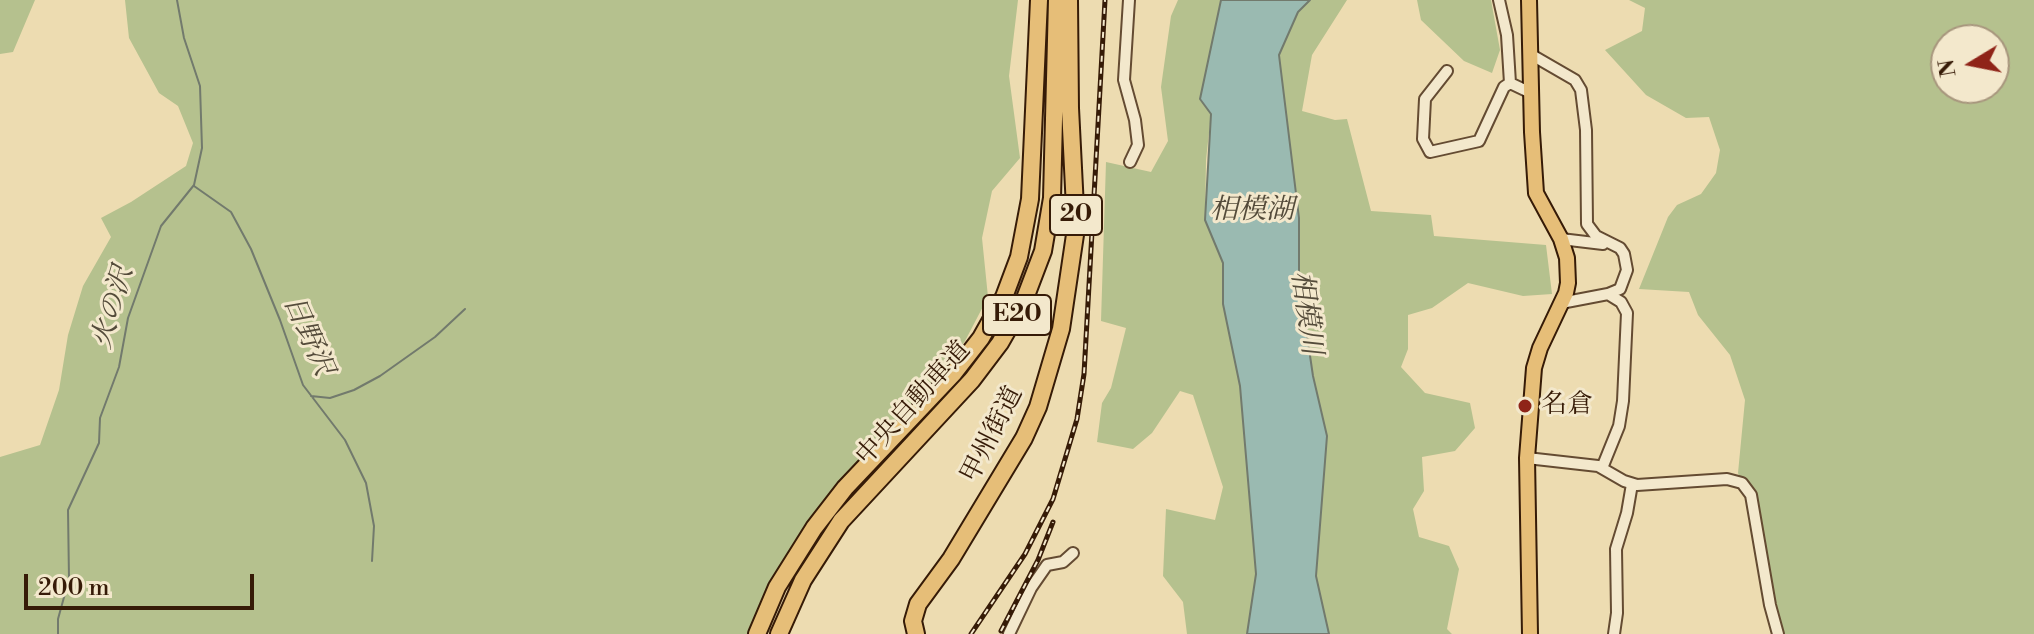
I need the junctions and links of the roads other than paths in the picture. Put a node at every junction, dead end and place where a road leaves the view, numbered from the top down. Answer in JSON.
{"nodes":[{"id":1,"x":1039,"y":0,"type":"edge"},
{"id":2,"x":1057,"y":0,"type":"edge"},
{"id":3,"x":1069,"y":0,"type":"edge"},
{"id":4,"x":1129,"y":0,"type":"edge"},
{"id":5,"x":1499,"y":0,"type":"edge"},
{"id":6,"x":1529,"y":0,"type":"edge"},
{"id":7,"x":1530,"y":54,"type":"junction"},
{"id":8,"x":1447,"y":71,"type":"dead end"},
{"id":9,"x":1510,"y":83,"type":"junction"},
{"id":10,"x":1531,"y":93,"type":"junction"},
{"id":11,"x":1130,"y":162,"type":"dead end"},
{"id":12,"x":1561,"y":239,"type":"junction"},
{"id":13,"x":1627,"y":270,"type":"junction"},
{"id":14,"x":1608,"y":294,"type":"junction"},
{"id":15,"x":1561,"y":303,"type":"junction"},
{"id":16,"x":1527,"y":458,"type":"junction"},
{"id":17,"x":1602,"y":468,"type":"junction"},
{"id":18,"x":1632,"y":484,"type":"junction"},
{"id":19,"x":1073,"y":553,"type":"dead end"},
{"id":20,"x":757,"y":634,"type":"edge"},
{"id":21,"x":779,"y":634,"type":"edge"},
{"id":22,"x":916,"y":634,"type":"edge"},
{"id":23,"x":1009,"y":634,"type":"edge"},
{"id":24,"x":1530,"y":634,"type":"edge"},
{"id":25,"x":1614,"y":634,"type":"edge"},
{"id":26,"x":1778,"y":634,"type":"edge"}],
"edges":[{"from":1,"to":20,"type":"highway","name":"中央自動車道","number":"E20"},
{"from":2,"to":21,"type":"highway","name":"中央自動車道","number":"E20"},
{"from":3,"to":22,"type":"highway","name":"甲州街道","number":"20"},
{"from":4,"to":11,"type":"street"},
{"from":5,"to":9,"type":"street"},
{"from":6,"to":7,"type":"main road"},
{"from":7,"to":10,"type":"main road"},
{"from":7,"to":13,"type":"street"},
{"from":8,"to":9,"type":"street"},
{"from":9,"to":10,"type":"street"},
{"from":10,"to":12,"type":"main road"},
{"from":12,"to":13,"type":"street"},
{"from":12,"to":15,"type":"main road"},
{"from":13,"to":14,"type":"street"},
{"from":14,"to":15,"type":"street"},
{"from":14,"to":17,"type":"street"},
{"from":15,"to":16,"type":"main road"},
{"from":16,"to":17,"type":"street"},
{"from":16,"to":24,"type":"main road"},
{"from":17,"to":18,"type":"street"},
{"from":18,"to":25,"type":"street"},
{"from":18,"to":26,"type":"street"},
{"from":19,"to":23,"type":"street"}]}
